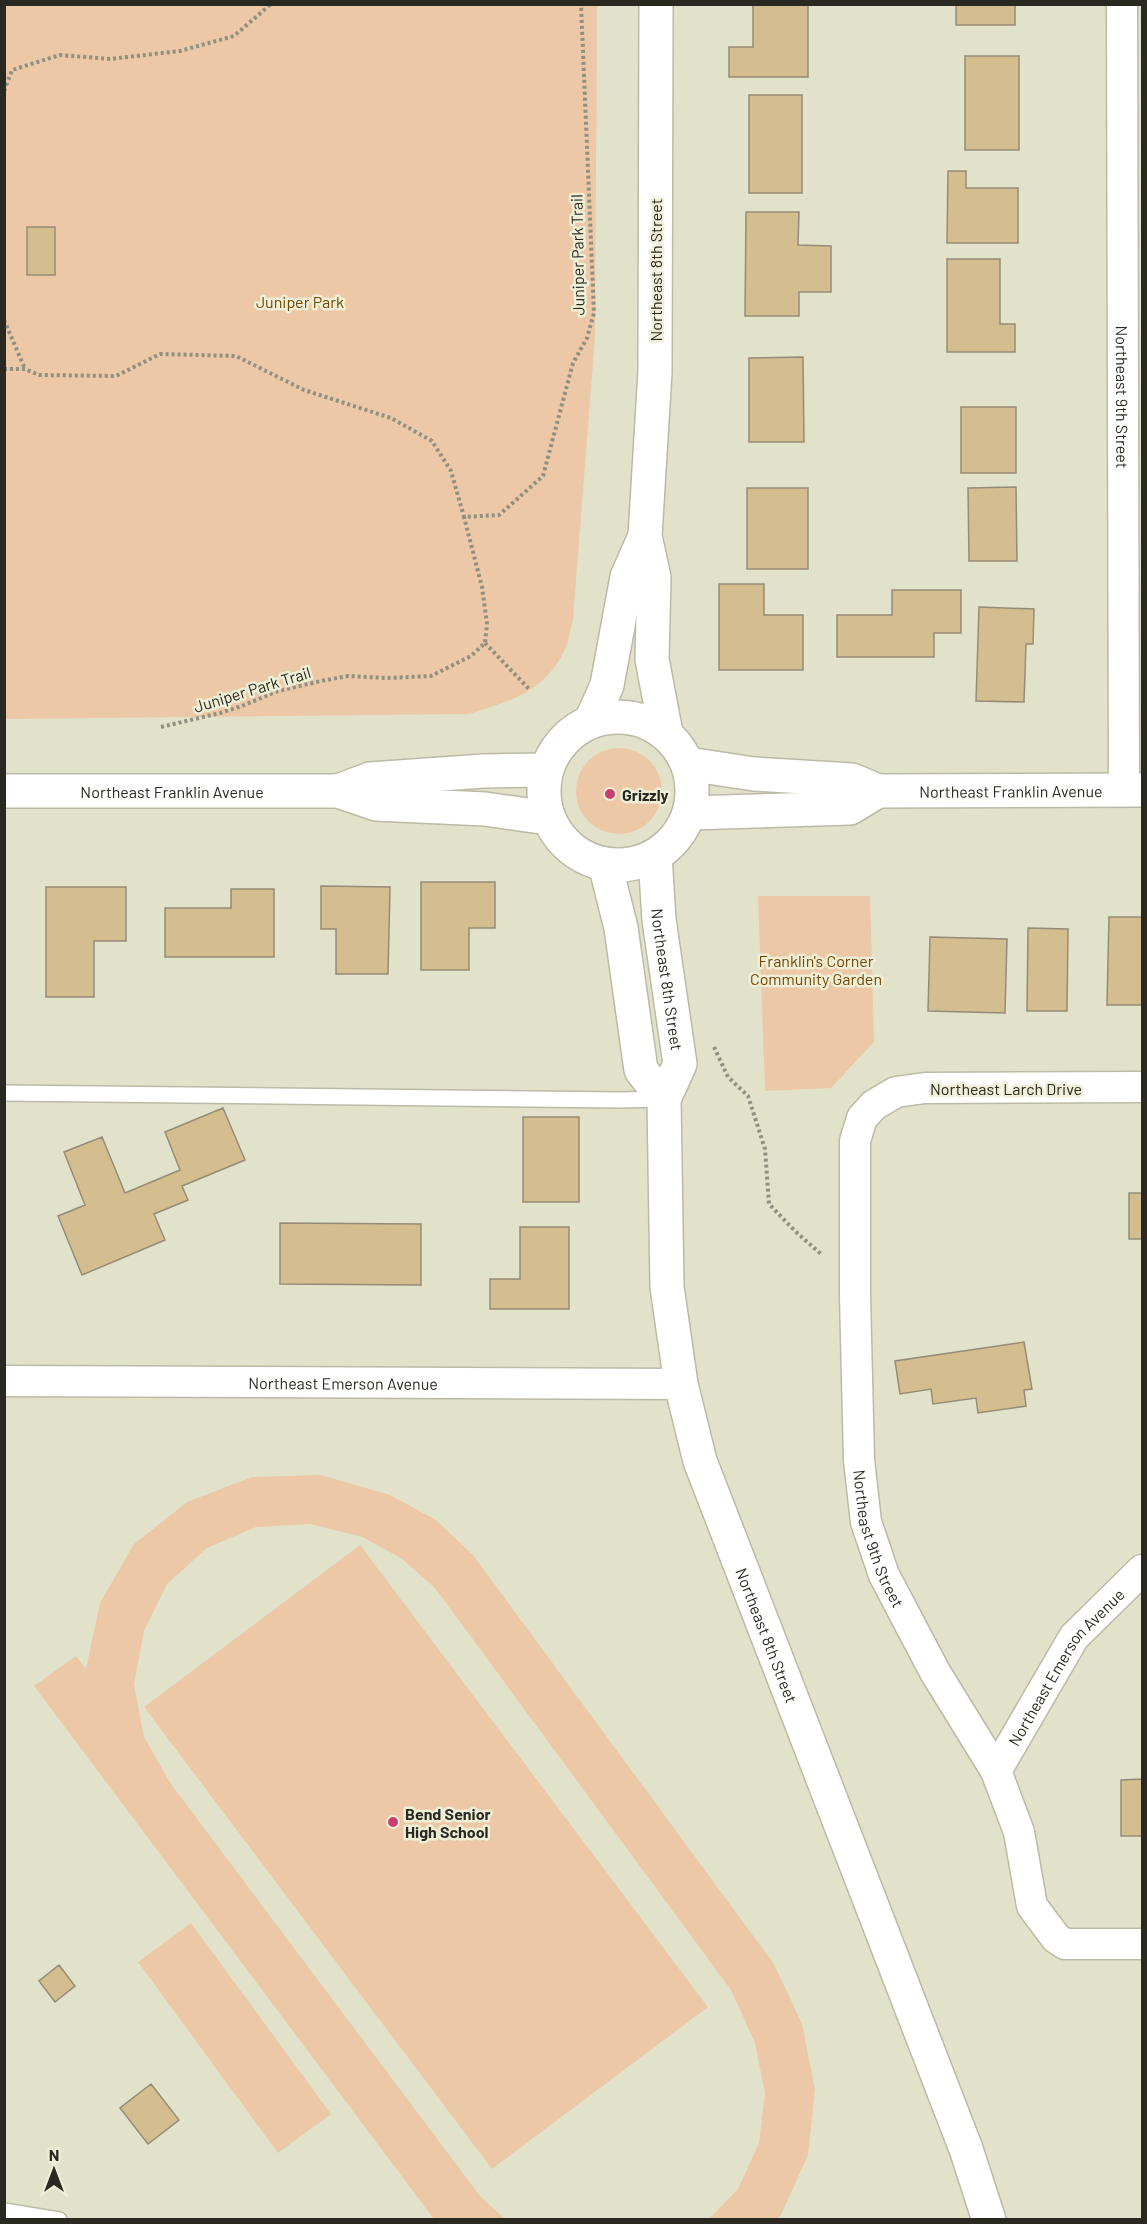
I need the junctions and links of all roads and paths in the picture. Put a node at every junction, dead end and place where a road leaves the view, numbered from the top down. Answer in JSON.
{"nodes":[{"id":1,"x":271,"y":4,"type":"edge"},
{"id":2,"x":581,"y":4,"type":"edge"},
{"id":3,"x":656,"y":4,"type":"edge"},
{"id":4,"x":1122,"y":4,"type":"edge"},
{"id":5,"x":4,"y":91,"type":"edge"},
{"id":6,"x":4,"y":320,"type":"edge"},
{"id":7,"x":4,"y":369,"type":"edge"},
{"id":8,"x":24,"y":369,"type":"junction"},
{"id":9,"x":464,"y":517,"type":"junction"},
{"id":10,"x":645,"y":536,"type":"junction"},
{"id":11,"x":485,"y":643,"type":"junction"},
{"id":12,"x":530,"y":690,"type":"dead end"},
{"id":13,"x":591,"y":721,"type":"junction"},
{"id":14,"x":160,"y":727,"type":"dead end"},
{"id":15,"x":666,"y":733,"type":"junction"},
{"id":16,"x":688,"y":764,"type":"junction"},
{"id":17,"x":546,"y":770,"type":"junction"},
{"id":18,"x":1133,"y":790,"type":"edge"},
{"id":19,"x":4,"y":791,"type":"edge"},
{"id":20,"x":339,"y":791,"type":"junction"},
{"id":21,"x":878,"y":791,"type":"junction"},
{"id":22,"x":690,"y":813,"type":"junction"},
{"id":23,"x":548,"y":818,"type":"junction"},
{"id":24,"x":655,"y":856,"type":"junction"},
{"id":25,"x":605,"y":864,"type":"junction"},
{"id":26,"x":1143,"y":1087,"type":"edge"},
{"id":27,"x":4,"y":1093,"type":"edge"},
{"id":28,"x":664,"y":1099,"type":"junction"},
{"id":29,"x":874,"y":1105,"type":"joint"},
{"id":30,"x":4,"y":1381,"type":"edge"},
{"id":31,"x":681,"y":1384,"type":"junction"},
{"id":32,"x":1143,"y":1570,"type":"edge"},
{"id":33,"x":996,"y":1771,"type":"junction"},
{"id":34,"x":1143,"y":1944,"type":"edge"},
{"id":35,"x":4,"y":2211,"type":"edge"},
{"id":36,"x":59,"y":2220,"type":"edge"},
{"id":37,"x":989,"y":2220,"type":"edge"}],
"edges":[{"from":1,"to":5,"type":"path"},
{"from":2,"to":9,"type":"path","name":"Juniper Park Trail"},
{"from":3,"to":10,"type":"street","name":"Northeast 8th Street"},
{"from":4,"to":18,"type":"street","name":"Northeast 9th Street"},
{"from":6,"to":8,"type":"path"},
{"from":7,"to":8,"type":"path"},
{"from":8,"to":9,"type":"path"},
{"from":9,"to":11,"type":"path"},
{"from":10,"to":13,"type":"street","name":"Northeast 8th Street"},
{"from":10,"to":15,"type":"street","name":"Northeast 8th Street"},
{"from":11,"to":12,"type":"path"},
{"from":11,"to":14,"type":"path","name":"Juniper Park Trail"},
{"from":13,"to":15,"type":"street"},
{"from":13,"to":17,"type":"street"},
{"from":15,"to":16,"type":"street"},
{"from":16,"to":21,"type":"street","name":"Northeast Franklin Avenue"},
{"from":16,"to":22,"type":"street"},
{"from":17,"to":20,"type":"street","name":"Northeast Franklin Avenue"},
{"from":17,"to":23,"type":"street"},
{"from":18,"to":21,"type":"street","name":"Northeast Franklin Avenue"},
{"from":19,"to":20,"type":"street","name":"Northeast Franklin Avenue"},
{"from":20,"to":23,"type":"street","name":"Northeast Franklin Avenue"},
{"from":21,"to":22,"type":"street"},
{"from":22,"to":24,"type":"street"},
{"from":23,"to":25,"type":"street"},
{"from":24,"to":25,"type":"street"},
{"from":24,"to":28,"type":"street","name":"Northeast 8th Street"},
{"from":25,"to":28,"type":"street"},
{"from":26,"to":29,"type":"street","name":"Northeast Larch Drive"},
{"from":27,"to":28,"type":"lane"},
{"from":28,"to":31,"type":"street","name":"Northeast 8th Street"},
{"from":29,"to":33,"type":"street","name":"Northeast 9th Street"},
{"from":30,"to":31,"type":"street","name":"Northeast Emerson Avenue"},
{"from":31,"to":37,"type":"street","name":"Northeast 8th Street"},
{"from":32,"to":33,"type":"street","name":"Northeast Emerson Avenue"},
{"from":33,"to":34,"type":"street","name":"Northeast 9th Street"},
{"from":35,"to":36,"type":"lane"}]}
